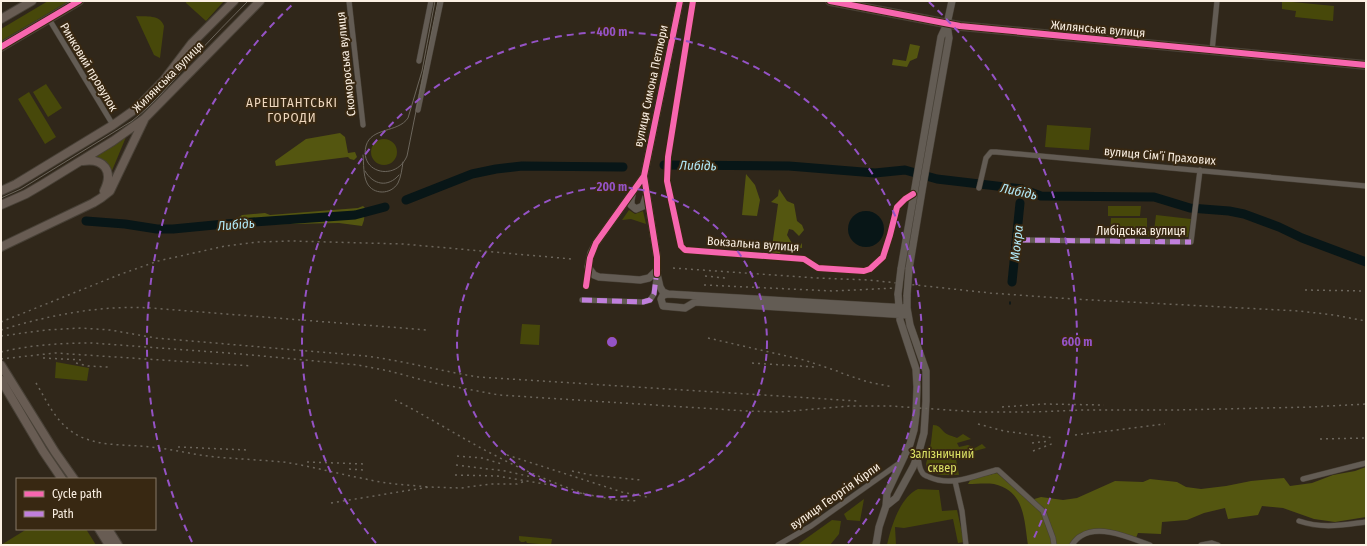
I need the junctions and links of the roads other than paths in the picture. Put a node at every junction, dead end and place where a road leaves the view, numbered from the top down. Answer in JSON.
{"nodes":[{"id":1,"x":32,"y":1,"type":"edge"},
{"id":2,"x":79,"y":1,"type":"edge"},
{"id":3,"x":234,"y":1,"type":"edge"},
{"id":4,"x":260,"y":1,"type":"edge"},
{"id":5,"x":349,"y":1,"type":"edge"},
{"id":6,"x":431,"y":1,"type":"edge"},
{"id":7,"x":441,"y":1,"type":"edge"},
{"id":8,"x":680,"y":1,"type":"edge"},
{"id":9,"x":694,"y":1,"type":"edge"},
{"id":10,"x":830,"y":1,"type":"edge"},
{"id":11,"x":952,"y":1,"type":"edge"},
{"id":12,"x":1217,"y":1,"type":"edge"},
{"id":13,"x":1,"y":19,"type":"edge"},
{"id":14,"x":49,"y":19,"type":"junction"},
{"id":15,"x":947,"y":24,"type":"junction"},
{"id":16,"x":1,"y":47,"type":"edge"},
{"id":17,"x":1212,"y":50,"type":"junction"},
{"id":18,"x":419,"y":61,"type":"dead end"},
{"id":19,"x":1366,"y":65,"type":"edge"},
{"id":20,"x":418,"y":110,"type":"dead end"},
{"id":21,"x":144,"y":120,"type":"junction"},
{"id":22,"x":113,"y":125,"type":"junction"},
{"id":23,"x":363,"y":125,"type":"dead end"},
{"id":24,"x":668,"y":157,"type":"joint"},
{"id":25,"x":80,"y":161,"type":"junction"},
{"id":26,"x":1200,"y":170,"type":"junction"},
{"id":27,"x":644,"y":176,"type":"junction"},
{"id":28,"x":1366,"y":186,"type":"edge"},
{"id":29,"x":979,"y":188,"type":"dead end"},
{"id":30,"x":1,"y":191,"type":"edge"},
{"id":31,"x":633,"y":192,"type":"junction"},
{"id":32,"x":646,"y":192,"type":"junction"},
{"id":33,"x":913,"y":194,"type":"junction"},
{"id":34,"x":1,"y":205,"type":"edge"},
{"id":35,"x":1020,"y":240,"type":"dead end"},
{"id":36,"x":1,"y":242,"type":"edge"},
{"id":37,"x":1,"y":247,"type":"edge"},
{"id":38,"x":657,"y":274,"type":"junction"},
{"id":39,"x":668,"y":294,"type":"junction"},
{"id":40,"x":686,"y":295,"type":"junction"},
{"id":41,"x":582,"y":300,"type":"dead end"},
{"id":42,"x":690,"y":304,"type":"junction"},
{"id":43,"x":899,"y":311,"type":"junction"},
{"id":44,"x":908,"y":311,"type":"junction"},
{"id":45,"x":3,"y":368,"type":"edge"},
{"id":46,"x":1,"y":380,"type":"edge"},
{"id":47,"x":918,"y":455,"type":"junction"},
{"id":48,"x":902,"y":462,"type":"junction"},
{"id":49,"x":1366,"y":463,"type":"edge"},
{"id":50,"x":61,"y":478,"type":"edge"},
{"id":51,"x":73,"y":478,"type":"edge"},
{"id":52,"x":1303,"y":479,"type":"dead end"},
{"id":53,"x":955,"y":481,"type":"junction"},
{"id":54,"x":886,"y":506,"type":"junction"},
{"id":55,"x":1299,"y":521,"type":"dead end"},
{"id":56,"x":1366,"y":522,"type":"edge"},
{"id":57,"x":100,"y":530,"type":"edge"},
{"id":58,"x":109,"y":530,"type":"edge"},
{"id":59,"x":109,"y":545,"type":"edge"},
{"id":60,"x":118,"y":545,"type":"edge"},
{"id":61,"x":778,"y":545,"type":"edge"},
{"id":62,"x":876,"y":545,"type":"edge"},
{"id":63,"x":966,"y":545,"type":"edge"},
{"id":64,"x":1054,"y":545,"type":"edge"},
{"id":65,"x":1072,"y":545,"type":"edge"},
{"id":66,"x":1150,"y":545,"type":"edge"},
{"id":67,"x":1201,"y":545,"type":"edge"},
{"id":68,"x":1218,"y":545,"type":"edge"}],
"edges":[{"from":1,"to":13,"type":"main road"},
{"from":2,"to":14,"type":"main road"},
{"from":3,"to":22,"type":"main road","name":"Жилянська вулиця"},
{"from":4,"to":21,"type":"main road","name":"Жилянська вулиця"},
{"from":5,"to":23,"type":"street","name":"Скомороська вулиця"},
{"from":6,"to":18,"type":"street"},
{"from":7,"to":20,"type":"street"},
{"from":8,"to":27,"type":"main road","name":"вулиця Симона Петлюри"},
{"from":9,"to":24,"type":"street","name":"вулиця Симона Петлюри"},
{"from":10,"to":15,"type":"main road","name":"Жилянська вулиця"},
{"from":11,"to":15,"type":"main road"},
{"from":12,"to":17,"type":"street"},
{"from":14,"to":16,"type":"main road"},
{"from":14,"to":22,"type":"street","name":"Ринковий провулок"},
{"from":15,"to":17,"type":"main road","name":"Жилянська вулиця"},
{"from":15,"to":33,"type":"main road"},
{"from":15,"to":44,"type":"main road","bridge":true},
{"from":17,"to":19,"type":"main road","name":"Жилянська вулиця"},
{"from":21,"to":25,"type":"main road","name":"Жилянська вулиця"},
{"from":21,"to":37,"type":"main road"},
{"from":22,"to":30,"type":"main road","name":"Жилянська вулиця"},
{"from":24,"to":33,"type":"street","name":"Вокзальна вулиця"},
{"from":25,"to":34,"type":"main road","name":"Жилянська вулиця"},
{"from":25,"to":36,"type":"main road"},
{"from":26,"to":28,"type":"street","name":"вулиця Сімʼї Прахових"},
{"from":26,"to":29,"type":"street","name":"вулиця Сімʼї Прахових"},
{"from":26,"to":35,"type":"street","name":"Либідська вулиця"},
{"from":27,"to":31,"type":"main road"},
{"from":27,"to":32,"type":"main road"},
{"from":31,"to":32,"type":"main road"},
{"from":31,"to":38,"type":"main road"},
{"from":32,"to":38,"type":"main road"},
{"from":33,"to":43,"type":"main road","bridge":true},
{"from":38,"to":39,"type":"main road"},
{"from":38,"to":41,"type":"street"},
{"from":39,"to":40,"type":"main road"},
{"from":39,"to":42,"type":"main road"},
{"from":40,"to":42,"type":"main road"},
{"from":40,"to":43,"type":"main road"},
{"from":42,"to":43,"type":"main road"},
{"from":43,"to":44,"type":"main road"},
{"from":43,"to":48,"type":"main road"},
{"from":44,"to":47,"type":"main road"},
{"from":45,"to":51,"type":"main road"},
{"from":46,"to":50,"type":"main road"},
{"from":47,"to":53,"type":"street"},
{"from":47,"to":54,"type":"main road"},
{"from":48,"to":54,"type":"main road"},
{"from":48,"to":61,"type":"street","name":"вулиця Георгія Кірпи"},
{"from":49,"to":52,"type":"street"},
{"from":53,"to":63,"type":"street"},
{"from":53,"to":64,"type":"street"},
{"from":54,"to":62,"type":"main road"},
{"from":55,"to":56,"type":"street"},
{"from":57,"to":59,"type":"main road"},
{"from":58,"to":60,"type":"main road"},
{"from":65,"to":66,"type":"street"},
{"from":67,"to":68,"type":"street"}]}
